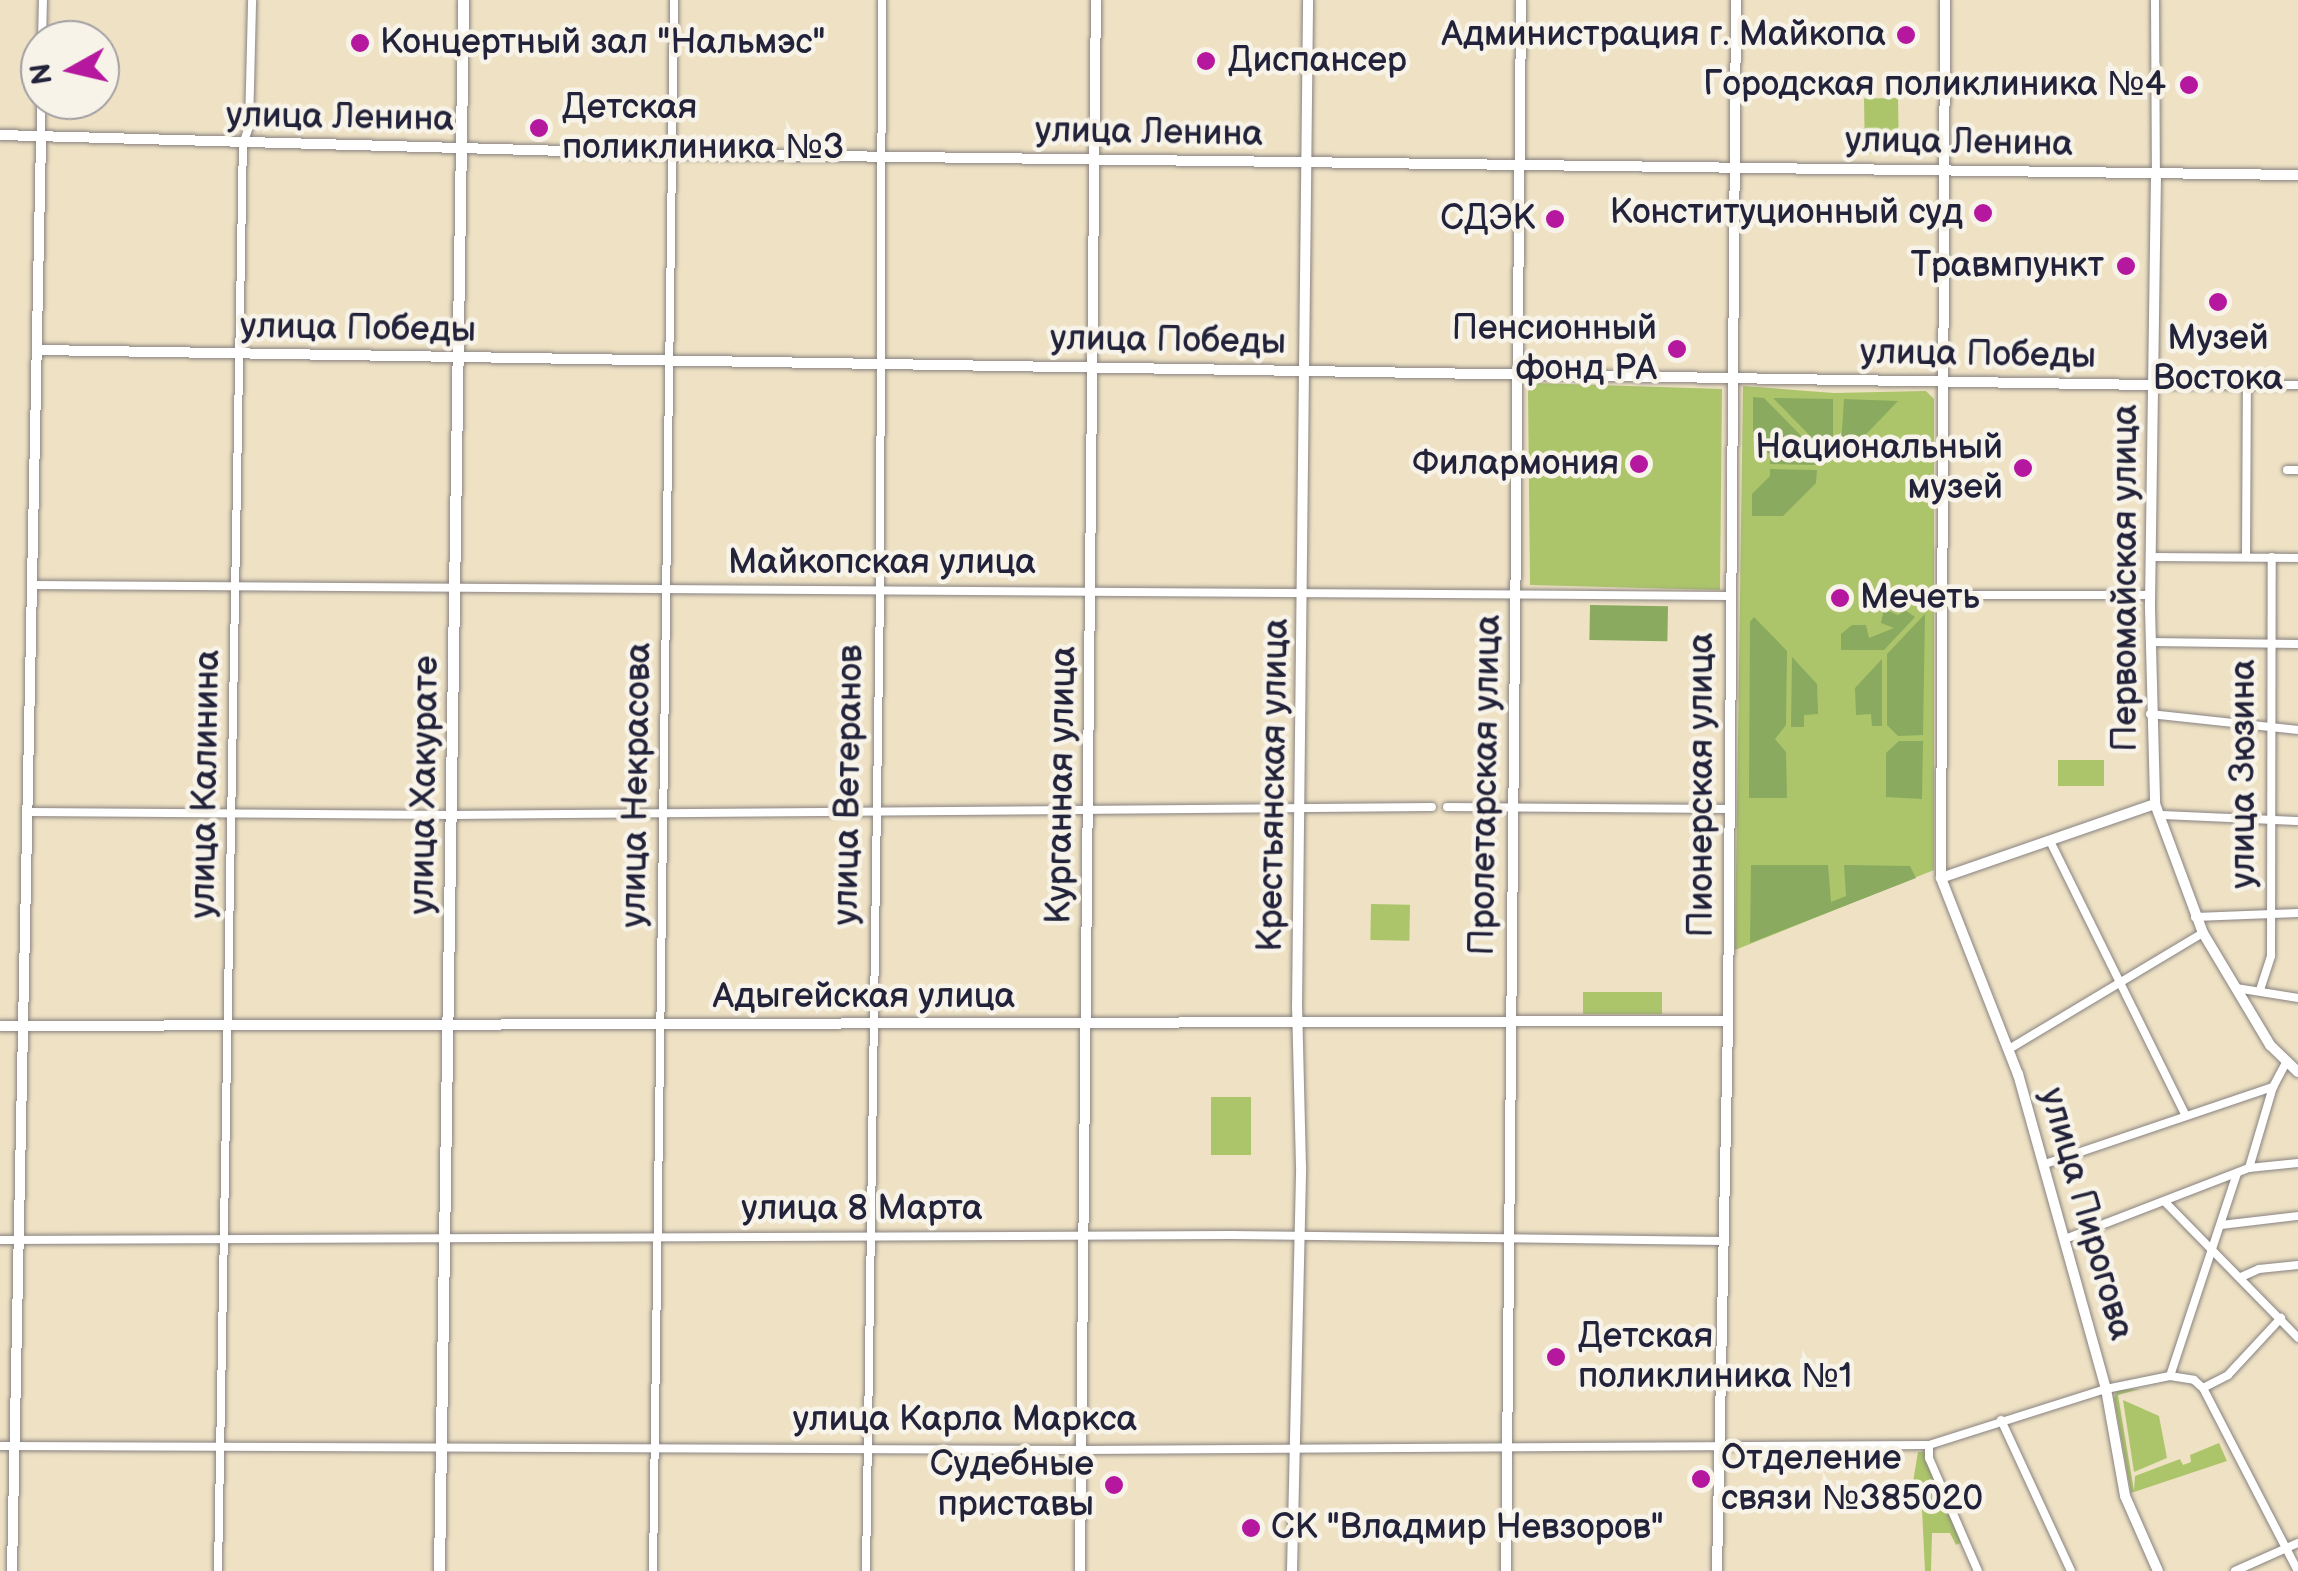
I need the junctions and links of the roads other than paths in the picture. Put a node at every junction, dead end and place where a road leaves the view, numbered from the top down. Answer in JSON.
{"nodes":[{"id":1,"x":252,"y":0,"type":"edge"},
{"id":2,"x":463,"y":0,"type":"edge"},
{"id":3,"x":674,"y":0,"type":"edge"},
{"id":4,"x":882,"y":0,"type":"edge"},
{"id":5,"x":1096,"y":0,"type":"edge"},
{"id":6,"x":1308,"y":0,"type":"edge"},
{"id":7,"x":1521,"y":0,"type":"edge"},
{"id":8,"x":1736,"y":0,"type":"edge"},
{"id":9,"x":1946,"y":0,"type":"edge"},
{"id":10,"x":2155,"y":0,"type":"edge"},
{"id":11,"x":41,"y":120,"type":"edge"},
{"id":12,"x":0,"y":135,"type":"edge"},
{"id":13,"x":41,"y":137,"type":"junction"},
{"id":14,"x":243,"y":144,"type":"junction"},
{"id":15,"x":462,"y":147,"type":"junction"},
{"id":16,"x":674,"y":154,"type":"junction"},
{"id":17,"x":883,"y":157,"type":"junction"},
{"id":18,"x":1095,"y":160,"type":"junction"},
{"id":19,"x":1308,"y":162,"type":"junction"},
{"id":20,"x":1520,"y":166,"type":"junction"},
{"id":21,"x":1733,"y":167,"type":"junction"},
{"id":22,"x":1945,"y":170,"type":"junction"},
{"id":23,"x":2156,"y":174,"type":"junction"},
{"id":24,"x":2298,"y":175,"type":"edge"},
{"id":25,"x":38,"y":350,"type":"junction"},
{"id":26,"x":242,"y":354,"type":"junction"},
{"id":27,"x":460,"y":358,"type":"junction"},
{"id":28,"x":670,"y":362,"type":"junction"},
{"id":29,"x":881,"y":364,"type":"junction"},
{"id":30,"x":1093,"y":368,"type":"junction"},
{"id":31,"x":1308,"y":370,"type":"junction"},
{"id":32,"x":1518,"y":374,"type":"junction"},
{"id":33,"x":1732,"y":378,"type":"junction"},
{"id":34,"x":1943,"y":382,"type":"junction"},
{"id":35,"x":2154,"y":385,"type":"junction"},
{"id":36,"x":2298,"y":385,"type":"edge"},
{"id":37,"x":2247,"y":386,"type":"junction"},
{"id":38,"x":2287,"y":470,"type":"dead end"},
{"id":39,"x":2298,"y":470,"type":"edge"},
{"id":40,"x":2153,"y":556,"type":"junction"},
{"id":41,"x":2246,"y":556,"type":"junction"},
{"id":42,"x":2272,"y":557,"type":"junction"},
{"id":43,"x":2298,"y":558,"type":"edge"},
{"id":44,"x":33,"y":585,"type":"junction"},
{"id":45,"x":238,"y":586,"type":"junction"},
{"id":46,"x":455,"y":586,"type":"junction"},
{"id":47,"x":667,"y":590,"type":"junction"},
{"id":48,"x":1091,"y":591,"type":"junction"},
{"id":49,"x":880,"y":592,"type":"junction"},
{"id":50,"x":1304,"y":592,"type":"junction"},
{"id":51,"x":1515,"y":592,"type":"junction"},
{"id":52,"x":1942,"y":595,"type":"junction"},
{"id":53,"x":2151,"y":595,"type":"junction"},
{"id":54,"x":1731,"y":596,"type":"junction"},
{"id":55,"x":2150,"y":642,"type":"junction"},
{"id":56,"x":2272,"y":644,"type":"junction"},
{"id":57,"x":2298,"y":644,"type":"edge"},
{"id":58,"x":2150,"y":714,"type":"junction"},
{"id":59,"x":2274,"y":726,"type":"junction"},
{"id":60,"x":2298,"y":730,"type":"edge"},
{"id":61,"x":1432,"y":806,"type":"dead end"},
{"id":62,"x":1447,"y":806,"type":"dead end"},
{"id":63,"x":1089,"y":809,"type":"junction"},
{"id":64,"x":1513,"y":809,"type":"junction"},
{"id":65,"x":1728,"y":809,"type":"junction"},
{"id":66,"x":1301,"y":810,"type":"junction"},
{"id":67,"x":2158,"y":810,"type":"junction"},
{"id":68,"x":30,"y":812,"type":"junction"},
{"id":69,"x":876,"y":812,"type":"junction"},
{"id":70,"x":233,"y":813,"type":"junction"},
{"id":71,"x":452,"y":814,"type":"junction"},
{"id":72,"x":664,"y":814,"type":"junction"},
{"id":73,"x":2270,"y":821,"type":"junction"},
{"id":74,"x":2298,"y":821,"type":"edge"},
{"id":75,"x":2051,"y":843,"type":"junction"},
{"id":76,"x":1941,"y":878,"type":"junction"},
{"id":77,"x":2270,"y":913,"type":"junction"},
{"id":78,"x":2298,"y":913,"type":"edge"},
{"id":79,"x":2196,"y":916,"type":"junction"},
{"id":80,"x":2203,"y":934,"type":"junction"},
{"id":81,"x":2120,"y":983,"type":"junction"},
{"id":82,"x":2236,"y":988,"type":"junction"},
{"id":83,"x":2260,"y":990,"type":"junction"},
{"id":84,"x":2298,"y":998,"type":"edge"},
{"id":85,"x":1728,"y":1021,"type":"junction"},
{"id":86,"x":1510,"y":1022,"type":"junction"},
{"id":87,"x":873,"y":1024,"type":"junction"},
{"id":88,"x":1087,"y":1024,"type":"junction"},
{"id":89,"x":1297,"y":1024,"type":"junction"},
{"id":90,"x":22,"y":1025,"type":"junction"},
{"id":91,"x":229,"y":1025,"type":"junction"},
{"id":92,"x":448,"y":1025,"type":"junction"},
{"id":93,"x":662,"y":1025,"type":"junction"},
{"id":94,"x":0,"y":1026,"type":"edge"},
{"id":95,"x":2009,"y":1049,"type":"junction"},
{"id":96,"x":2286,"y":1064,"type":"junction"},
{"id":97,"x":2298,"y":1072,"type":"edge"},
{"id":98,"x":2272,"y":1087,"type":"junction"},
{"id":99,"x":2185,"y":1114,"type":"junction"},
{"id":100,"x":2298,"y":1163,"type":"edge"},
{"id":101,"x":2045,"y":1164,"type":"junction"},
{"id":102,"x":2249,"y":1168,"type":"junction"},
{"id":103,"x":2238,"y":1173,"type":"junction"},
{"id":104,"x":2166,"y":1203,"type":"junction"},
{"id":105,"x":2298,"y":1216,"type":"edge"},
{"id":106,"x":2221,"y":1224,"type":"junction"},
{"id":107,"x":1300,"y":1235,"type":"junction"},
{"id":108,"x":1082,"y":1236,"type":"junction"},
{"id":109,"x":657,"y":1237,"type":"junction"},
{"id":110,"x":224,"y":1238,"type":"junction"},
{"id":111,"x":868,"y":1238,"type":"junction"},
{"id":112,"x":18,"y":1239,"type":"junction"},
{"id":113,"x":1509,"y":1239,"type":"junction"},
{"id":114,"x":2065,"y":1239,"type":"junction"},
{"id":115,"x":0,"y":1240,"type":"edge"},
{"id":116,"x":444,"y":1240,"type":"junction"},
{"id":117,"x":1724,"y":1241,"type":"junction"},
{"id":118,"x":2213,"y":1248,"type":"junction"},
{"id":119,"x":2298,"y":1264,"type":"edge"},
{"id":120,"x":2241,"y":1277,"type":"junction"},
{"id":121,"x":2281,"y":1318,"type":"junction"},
{"id":122,"x":2298,"y":1338,"type":"edge"},
{"id":123,"x":2170,"y":1376,"type":"junction"},
{"id":124,"x":2202,"y":1388,"type":"junction"},
{"id":125,"x":2106,"y":1389,"type":"junction"},
{"id":126,"x":2002,"y":1420,"type":"junction"},
{"id":127,"x":1719,"y":1445,"type":"junction"},
{"id":128,"x":1929,"y":1445,"type":"junction"},
{"id":129,"x":0,"y":1446,"type":"edge"},
{"id":130,"x":15,"y":1446,"type":"junction"},
{"id":131,"x":222,"y":1446,"type":"junction"},
{"id":132,"x":441,"y":1446,"type":"junction"},
{"id":133,"x":655,"y":1446,"type":"junction"},
{"id":134,"x":1295,"y":1446,"type":"junction"},
{"id":135,"x":868,"y":1447,"type":"junction"},
{"id":136,"x":1506,"y":1447,"type":"junction"},
{"id":137,"x":1082,"y":1450,"type":"junction"},
{"id":138,"x":2298,"y":1543,"type":"edge"},
{"id":139,"x":2285,"y":1547,"type":"junction"},
{"id":140,"x":12,"y":1571,"type":"edge"},
{"id":141,"x":218,"y":1571,"type":"edge"},
{"id":142,"x":438,"y":1571,"type":"edge"},
{"id":143,"x":653,"y":1571,"type":"edge"},
{"id":144,"x":866,"y":1571,"type":"edge"},
{"id":145,"x":1080,"y":1571,"type":"edge"},
{"id":146,"x":1292,"y":1571,"type":"edge"},
{"id":147,"x":1506,"y":1571,"type":"edge"},
{"id":148,"x":1717,"y":1571,"type":"edge"},
{"id":149,"x":1978,"y":1571,"type":"edge"},
{"id":150,"x":2071,"y":1571,"type":"edge"},
{"id":151,"x":2158,"y":1571,"type":"edge"},
{"id":152,"x":2235,"y":1571,"type":"edge"},
{"id":153,"x":2298,"y":1571,"type":"edge"}],
"edges":[{"from":1,"to":14,"type":"street","name":"улица Калинина"},
{"from":2,"to":15,"type":"main road","name":"улица Хакурате"},
{"from":3,"to":16,"type":"street","name":"улица Некрасова"},
{"from":4,"to":17,"type":"street","name":"улица Ветеранов"},
{"from":5,"to":18,"type":"street","name":"Курганная улица"},
{"from":6,"to":19,"type":"street","name":"Крестьянская улица"},
{"from":7,"to":20,"type":"street","name":"Пролетарская улица"},
{"from":8,"to":21,"type":"street","name":"Пионерская улица"},
{"from":9,"to":22,"type":"street"},
{"from":10,"to":23,"type":"street","name":"Первомайская улица"},
{"from":11,"to":13,"type":"street"},
{"from":12,"to":13,"type":"street","name":"улица Ленина"},
{"from":13,"to":14,"type":"street","name":"улица Ленина"},
{"from":13,"to":25,"type":"street"},
{"from":14,"to":15,"type":"street","name":"улица Ленина"},
{"from":14,"to":26,"type":"street","name":"улица Калинина"},
{"from":15,"to":16,"type":"street","name":"улица Ленина"},
{"from":15,"to":27,"type":"main road","name":"улица Хакурате"},
{"from":16,"to":17,"type":"street","name":"улица Ленина"},
{"from":16,"to":28,"type":"street","name":"улица Некрасова"},
{"from":17,"to":18,"type":"street","name":"улица Ленина"},
{"from":17,"to":29,"type":"street","name":"улица Ветеранов"},
{"from":18,"to":19,"type":"street","name":"улица Ленина"},
{"from":18,"to":30,"type":"street","name":"Курганная улица"},
{"from":19,"to":20,"type":"street","name":"улица Ленина"},
{"from":19,"to":31,"type":"street","name":"Крестьянская улица"},
{"from":20,"to":21,"type":"street","name":"улица Ленина"},
{"from":20,"to":32,"type":"street","name":"Пролетарская улица"},
{"from":21,"to":22,"type":"street","name":"улица Ленина"},
{"from":21,"to":33,"type":"street","name":"Пионерская улица"},
{"from":22,"to":23,"type":"street","name":"улица Ленина"},
{"from":22,"to":34,"type":"street"},
{"from":23,"to":24,"type":"street","name":"улица Ленина"},
{"from":23,"to":35,"type":"street","name":"Первомайская улица"},
{"from":25,"to":26,"type":"street","name":"улица Победы"},
{"from":25,"to":44,"type":"street"},
{"from":26,"to":27,"type":"street","name":"улица Победы"},
{"from":26,"to":45,"type":"street","name":"улица Калинина"},
{"from":27,"to":28,"type":"street","name":"улица Победы"},
{"from":27,"to":46,"type":"main road","name":"улица Хакурате"},
{"from":28,"to":29,"type":"street","name":"улица Победы"},
{"from":28,"to":47,"type":"street","name":"улица Некрасова"},
{"from":29,"to":30,"type":"street","name":"улица Победы"},
{"from":29,"to":49,"type":"street","name":"улица Ветеранов"},
{"from":30,"to":31,"type":"street","name":"улица Победы"},
{"from":30,"to":48,"type":"street","name":"Курганная улица"},
{"from":31,"to":32,"type":"street","name":"улица Победы"},
{"from":31,"to":50,"type":"street","name":"Крестьянская улица"},
{"from":32,"to":33,"type":"street","name":"улица Победы"},
{"from":32,"to":51,"type":"street","name":"Пролетарская улица"},
{"from":33,"to":34,"type":"street","name":"улица Победы"},
{"from":33,"to":54,"type":"street","name":"Пионерская улица"},
{"from":34,"to":35,"type":"street","name":"улица Победы"},
{"from":34,"to":52,"type":"street"},
{"from":35,"to":37,"type":"street","name":"улица Победы"},
{"from":35,"to":40,"type":"street","name":"Первомайская улица"},
{"from":36,"to":37,"type":"street","name":"улица Победы"},
{"from":37,"to":41,"type":"street"},
{"from":38,"to":39,"type":"street"},
{"from":40,"to":41,"type":"street"},
{"from":40,"to":53,"type":"street","name":"Первомайская улица"},
{"from":41,"to":42,"type":"street"},
{"from":42,"to":43,"type":"street"},
{"from":42,"to":56,"type":"street","name":"улица Зюзина"},
{"from":44,"to":45,"type":"street","name":"Майкопская улица"},
{"from":44,"to":68,"type":"street"},
{"from":45,"to":46,"type":"street","name":"Майкопская улица"},
{"from":45,"to":70,"type":"street","name":"улица Калинина"},
{"from":46,"to":47,"type":"street","name":"Майкопская улица"},
{"from":46,"to":71,"type":"main road","name":"улица Хакурате"},
{"from":47,"to":49,"type":"street","name":"Майкопская улица"},
{"from":47,"to":72,"type":"street","name":"улица Некрасова"},
{"from":48,"to":49,"type":"street","name":"Майкопская улица"},
{"from":48,"to":50,"type":"street","name":"Майкопская улица"},
{"from":48,"to":63,"type":"street","name":"Курганная улица"},
{"from":49,"to":69,"type":"street","name":"улица Ветеранов"},
{"from":50,"to":51,"type":"street","name":"Майкопская улица"},
{"from":50,"to":66,"type":"street","name":"Крестьянская улица"},
{"from":51,"to":54,"type":"street","name":"Майкопская улица"},
{"from":51,"to":64,"type":"street","name":"Пролетарская улица"},
{"from":52,"to":53,"type":"street"},
{"from":52,"to":76,"type":"street"},
{"from":53,"to":55,"type":"street","name":"Первомайская улица"},
{"from":54,"to":65,"type":"street","name":"Пионерская улица"},
{"from":55,"to":56,"type":"street"},
{"from":55,"to":58,"type":"street","name":"Первомайская улица"},
{"from":56,"to":57,"type":"street"},
{"from":56,"to":59,"type":"street","name":"улица Зюзина"},
{"from":58,"to":59,"type":"street"},
{"from":58,"to":67,"type":"street","name":"Первомайская улица"},
{"from":59,"to":60,"type":"street"},
{"from":59,"to":73,"type":"street","name":"улица Зюзина"},
{"from":61,"to":66,"type":"street"},
{"from":62,"to":64,"type":"street"},
{"from":63,"to":66,"type":"street"},
{"from":63,"to":69,"type":"street"},
{"from":63,"to":88,"type":"street","name":"Курганная улица"},
{"from":64,"to":65,"type":"street"},
{"from":64,"to":86,"type":"street","name":"Пролетарская улица"},
{"from":65,"to":85,"type":"street","name":"Пионерская улица"},
{"from":66,"to":89,"type":"street","name":"Крестьянская улица"},
{"from":67,"to":73,"type":"street"},
{"from":67,"to":75,"type":"street"},
{"from":67,"to":79,"type":"street","name":"Первомайская улица"},
{"from":68,"to":70,"type":"street"},
{"from":68,"to":90,"type":"street"},
{"from":69,"to":72,"type":"street"},
{"from":69,"to":87,"type":"street","name":"улица Ветеранов"},
{"from":70,"to":71,"type":"street"},
{"from":70,"to":91,"type":"street","name":"улица Калинина"},
{"from":71,"to":72,"type":"street"},
{"from":71,"to":92,"type":"main road","name":"улица Хакурате"},
{"from":72,"to":93,"type":"street","name":"улица Некрасова"},
{"from":73,"to":74,"type":"street"},
{"from":73,"to":77,"type":"street","name":"улица Зюзина"},
{"from":75,"to":76,"type":"street"},
{"from":75,"to":81,"type":"street"},
{"from":76,"to":95,"type":"street","name":"улица Пирогова"},
{"from":77,"to":78,"type":"street"},
{"from":77,"to":79,"type":"street"},
{"from":77,"to":83,"type":"street","name":"улица Зюзина"},
{"from":79,"to":80,"type":"street","name":"Первомайская улица"},
{"from":80,"to":81,"type":"street"},
{"from":80,"to":82,"type":"street","name":"Первомайская улица"},
{"from":81,"to":95,"type":"street"},
{"from":81,"to":99,"type":"street"},
{"from":82,"to":83,"type":"street"},
{"from":82,"to":96,"type":"street","name":"Первомайская улица"},
{"from":83,"to":84,"type":"street"},
{"from":85,"to":86,"type":"street","name":"Адыгейская улица"},
{"from":85,"to":117,"type":"street","name":"Пионерская улица"},
{"from":86,"to":89,"type":"street","name":"Адыгейская улица"},
{"from":86,"to":113,"type":"street","name":"Пролетарская улица"},
{"from":87,"to":88,"type":"street","name":"Адыгейская улица"},
{"from":87,"to":93,"type":"street","name":"Адыгейская улица"},
{"from":87,"to":111,"type":"street","name":"улица Ветеранов"},
{"from":88,"to":89,"type":"street","name":"Адыгейская улица"},
{"from":88,"to":108,"type":"street","name":"Курганная улица"},
{"from":89,"to":107,"type":"street","name":"Крестьянская улица"},
{"from":90,"to":91,"type":"street","name":"Адыгейская улица"},
{"from":90,"to":94,"type":"street","name":"Адыгейская улица"},
{"from":90,"to":112,"type":"street"},
{"from":91,"to":92,"type":"street","name":"Адыгейская улица"},
{"from":91,"to":110,"type":"street","name":"улица Калинина"},
{"from":92,"to":93,"type":"street","name":"Адыгейская улица"},
{"from":92,"to":116,"type":"main road","name":"улица Хакурате"},
{"from":93,"to":109,"type":"street","name":"улица Некрасова"},
{"from":95,"to":101,"type":"street","name":"улица Пирогова"},
{"from":96,"to":97,"type":"street"},
{"from":96,"to":98,"type":"street"},
{"from":98,"to":99,"type":"street"},
{"from":98,"to":102,"type":"street"},
{"from":99,"to":101,"type":"street"},
{"from":100,"to":102,"type":"street"},
{"from":101,"to":114,"type":"street","name":"улица Пирогова"},
{"from":102,"to":103,"type":"street"},
{"from":103,"to":104,"type":"street"},
{"from":103,"to":106,"type":"street"},
{"from":104,"to":114,"type":"street"},
{"from":104,"to":118,"type":"street"},
{"from":105,"to":106,"type":"street"},
{"from":106,"to":118,"type":"street"},
{"from":107,"to":108,"type":"street","name":"улица 8 Марта"},
{"from":107,"to":113,"type":"street","name":"улица 8 Марта"},
{"from":107,"to":134,"type":"street","name":"Крестьянская улица"},
{"from":108,"to":111,"type":"street","name":"улица 8 Марта"},
{"from":108,"to":137,"type":"street","name":"Курганная улица"},
{"from":109,"to":111,"type":"street","name":"улица 8 Марта"},
{"from":109,"to":116,"type":"street","name":"улица 8 Марта"},
{"from":109,"to":133,"type":"street","name":"улица Некрасова"},
{"from":110,"to":112,"type":"street","name":"улица 8 Марта"},
{"from":110,"to":116,"type":"street","name":"улица 8 Марта"},
{"from":110,"to":131,"type":"street","name":"улица Калинина"},
{"from":111,"to":135,"type":"street","name":"улица Ветеранов"},
{"from":112,"to":115,"type":"street","name":"улица 8 Марта"},
{"from":112,"to":130,"type":"street"},
{"from":113,"to":117,"type":"street","name":"улица 8 Марта"},
{"from":113,"to":136,"type":"street","name":"Пролетарская улица"},
{"from":114,"to":125,"type":"street","name":"улица Пирогова"},
{"from":116,"to":132,"type":"main road","name":"улица Хакурате"},
{"from":117,"to":127,"type":"street","name":"Пионерская улица"},
{"from":118,"to":120,"type":"street"},
{"from":118,"to":123,"type":"street"},
{"from":119,"to":120,"type":"street"},
{"from":120,"to":121,"type":"street"},
{"from":121,"to":122,"type":"street"},
{"from":121,"to":124,"type":"street"},
{"from":123,"to":124,"type":"street"},
{"from":123,"to":125,"type":"street","name":"улица Карла Маркса"},
{"from":124,"to":139,"type":"street"},
{"from":125,"to":126,"type":"street","name":"улица Карла Маркса"},
{"from":125,"to":151,"type":"street","name":"улица Пирогова"},
{"from":126,"to":128,"type":"street","name":"улица Карла Маркса"},
{"from":126,"to":150,"type":"street"},
{"from":127,"to":128,"type":"street","name":"улица Карла Маркса"},
{"from":127,"to":136,"type":"street","name":"улица Карла Маркса"},
{"from":127,"to":148,"type":"street","name":"Пионерская улица"},
{"from":128,"to":149,"type":"street"},
{"from":129,"to":130,"type":"street","name":"улица Карла Маркса"},
{"from":130,"to":131,"type":"street","name":"улица Карла Маркса"},
{"from":130,"to":140,"type":"street"},
{"from":131,"to":132,"type":"street","name":"улица Карла Маркса"},
{"from":131,"to":141,"type":"street","name":"улица Калинина"},
{"from":132,"to":133,"type":"street","name":"улица Карла Маркса"},
{"from":132,"to":142,"type":"main road","name":"улица Хакурате"},
{"from":133,"to":135,"type":"street","name":"улица Карла Маркса"},
{"from":133,"to":143,"type":"street","name":"улица Некрасова"},
{"from":134,"to":136,"type":"street","name":"улица Карла Маркса"},
{"from":134,"to":137,"type":"street","name":"улица Карла Маркса"},
{"from":134,"to":146,"type":"street","name":"Крестьянская улица"},
{"from":135,"to":137,"type":"street","name":"улица Карла Маркса"},
{"from":135,"to":144,"type":"street","name":"улица Ветеранов"},
{"from":136,"to":147,"type":"street","name":"Пролетарская улица"},
{"from":137,"to":145,"type":"street","name":"Курганная улица"},
{"from":138,"to":139,"type":"street"},
{"from":139,"to":152,"type":"street"},
{"from":139,"to":153,"type":"street"}]}
